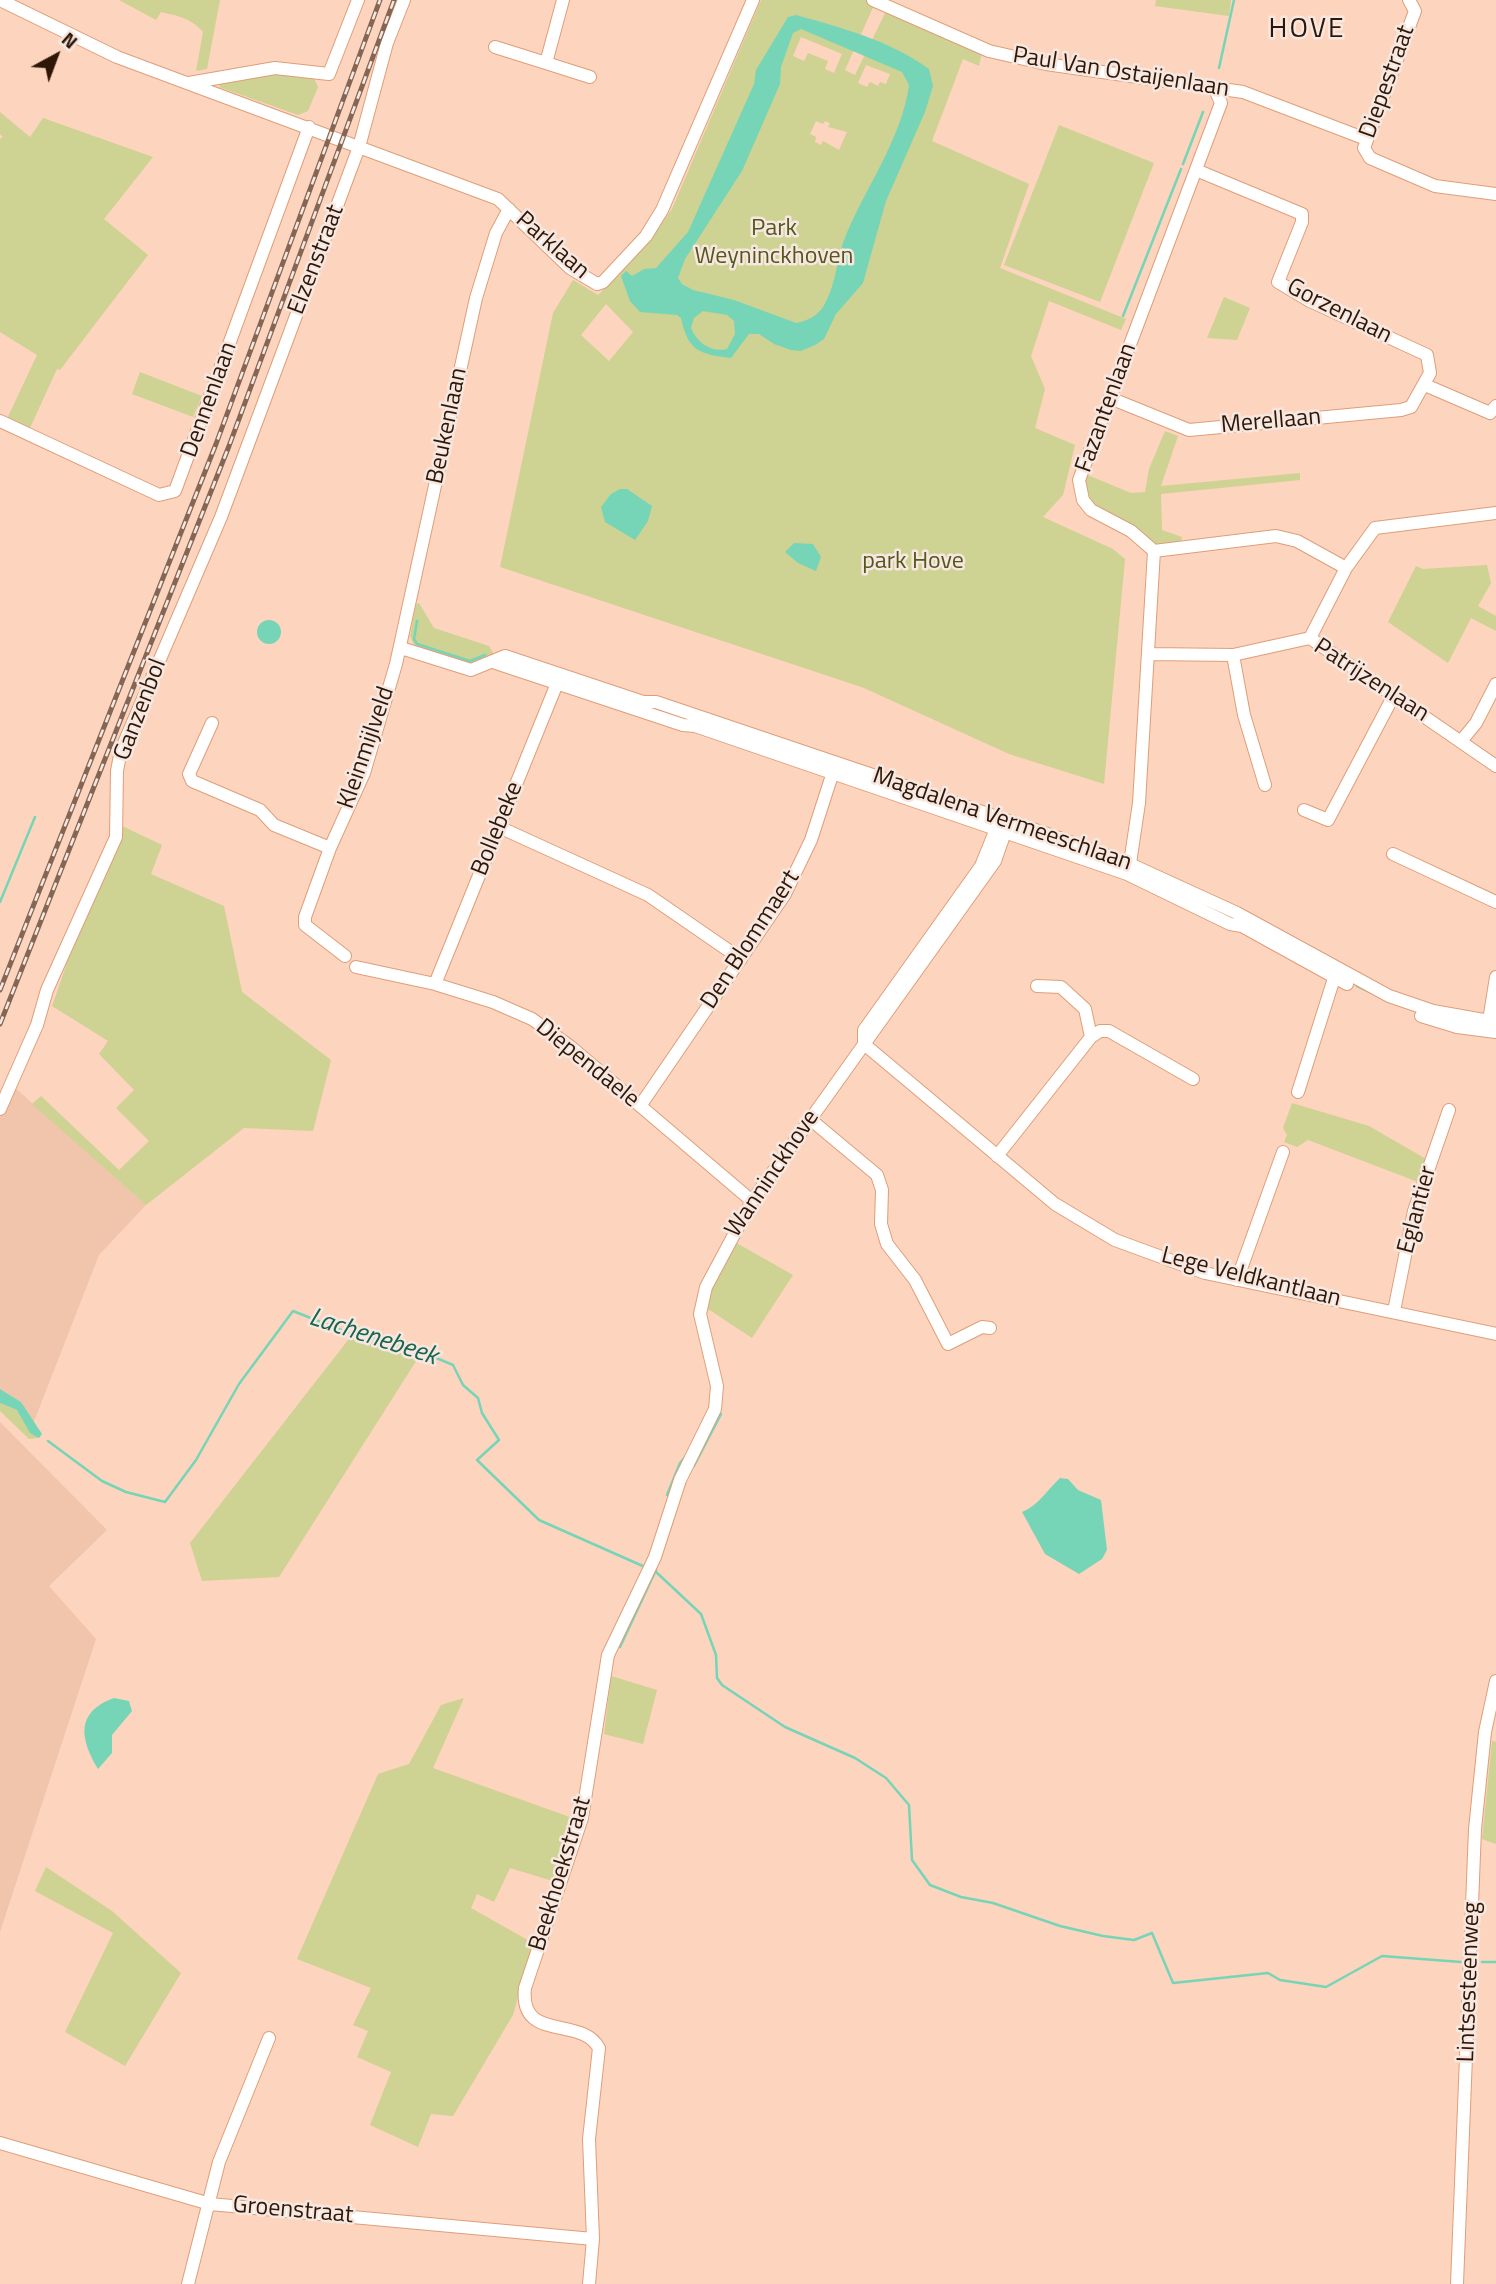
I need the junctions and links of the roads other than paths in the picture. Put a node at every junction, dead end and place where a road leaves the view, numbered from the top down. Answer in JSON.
{"nodes":[{"id":1,"x":0,"y":0,"type":"edge"},
{"id":2,"x":358,"y":0,"type":"edge"},
{"id":3,"x":404,"y":0,"type":"edge"},
{"id":4,"x":563,"y":0,"type":"edge"},
{"id":5,"x":753,"y":0,"type":"edge"},
{"id":6,"x":1409,"y":0,"type":"edge"},
{"id":7,"x":877,"y":1,"type":"edge"},
{"id":8,"x":495,"y":47,"type":"dead end"},
{"id":9,"x":546,"y":63,"type":"junction"},
{"id":10,"x":590,"y":77,"type":"dead end"},
{"id":11,"x":189,"y":83,"type":"junction"},
{"id":12,"x":1214,"y":87,"type":"junction"},
{"id":13,"x":309,"y":127,"type":"junction"},
{"id":14,"x":1366,"y":139,"type":"junction"},
{"id":15,"x":359,"y":147,"type":"junction"},
{"id":16,"x":1196,"y":170,"type":"junction"},
{"id":17,"x":1496,"y":194,"type":"edge"},
{"id":18,"x":509,"y":209,"type":"junction"},
{"id":19,"x":1425,"y":385,"type":"junction"},
{"id":20,"x":1110,"y":398,"type":"junction"},
{"id":21,"x":1496,"y":405,"type":"edge"},
{"id":22,"x":0,"y":421,"type":"edge"},
{"id":23,"x":1496,"y":513,"type":"edge"},
{"id":24,"x":221,"y":517,"type":"joint"},
{"id":25,"x":1154,"y":551,"type":"junction"},
{"id":26,"x":1346,"y":568,"type":"junction"},
{"id":27,"x":1310,"y":638,"type":"junction"},
{"id":28,"x":401,"y":648,"type":"junction"},
{"id":29,"x":1149,"y":654,"type":"junction"},
{"id":30,"x":1233,"y":654,"type":"junction"},
{"id":31,"x":558,"y":679,"type":"junction"},
{"id":32,"x":1496,"y":684,"type":"edge"},
{"id":33,"x":1394,"y":695,"type":"junction"},
{"id":34,"x":212,"y":723,"type":"dead end"},
{"id":35,"x":1462,"y":740,"type":"junction"},
{"id":36,"x":1496,"y":766,"type":"edge"},
{"id":37,"x":835,"y":767,"type":"junction"},
{"id":38,"x":1265,"y":785,"type":"dead end"},
{"id":39,"x":1304,"y":810,"type":"dead end"},
{"id":40,"x":1003,"y":824,"type":"junction"},
{"id":41,"x":499,"y":827,"type":"junction"},
{"id":42,"x":330,"y":848,"type":"junction"},
{"id":43,"x":1393,"y":854,"type":"dead end"},
{"id":44,"x":1129,"y":869,"type":"junction"},
{"id":45,"x":1496,"y":902,"type":"edge"},
{"id":46,"x":345,"y":956,"type":"dead end"},
{"id":47,"x":741,"y":959,"type":"junction"},
{"id":48,"x":356,"y":967,"type":"dead end"},
{"id":49,"x":1336,"y":972,"type":"junction"},
{"id":50,"x":1496,"y":977,"type":"edge"},
{"id":51,"x":435,"y":984,"type":"junction"},
{"id":52,"x":1037,"y":986,"type":"dead end"},
{"id":53,"x":1492,"y":1027,"type":"edge"},
{"id":54,"x":1091,"y":1037,"type":"junction"},
{"id":55,"x":864,"y":1044,"type":"junction"},
{"id":56,"x":1193,"y":1079,"type":"dead end"},
{"id":57,"x":1298,"y":1091,"type":"dead end"},
{"id":58,"x":640,"y":1106,"type":"junction"},
{"id":59,"x":0,"y":1109,"type":"edge"},
{"id":60,"x":1449,"y":1110,"type":"dead end"},
{"id":61,"x":810,"y":1119,"type":"junction"},
{"id":62,"x":1283,"y":1152,"type":"dead end"},
{"id":63,"x":997,"y":1156,"type":"junction"},
{"id":64,"x":751,"y":1201,"type":"junction"},
{"id":65,"x":1237,"y":1280,"type":"junction"},
{"id":66,"x":1394,"y":1311,"type":"junction"},
{"id":67,"x":701,"y":1314,"type":"joint"},
{"id":68,"x":990,"y":1328,"type":"dead end"},
{"id":69,"x":1496,"y":1334,"type":"edge"},
{"id":70,"x":1496,"y":1681,"type":"edge"},
{"id":71,"x":269,"y":2038,"type":"dead end"},
{"id":72,"x":0,"y":2143,"type":"edge"},
{"id":73,"x":209,"y":2204,"type":"junction"},
{"id":74,"x":593,"y":2239,"type":"junction"},
{"id":75,"x":188,"y":2284,"type":"edge"},
{"id":76,"x":589,"y":2284,"type":"edge"},
{"id":77,"x":1457,"y":2284,"type":"edge"}],
"edges":[{"from":1,"to":11,"type":"street"},
{"from":2,"to":11,"type":"street"},
{"from":3,"to":15,"type":"street","name":"Elzenstraat"},
{"from":4,"to":9,"type":"street"},
{"from":5,"to":18,"type":"street","name":"Parklaan"},
{"from":6,"to":14,"type":"street","name":"Diepestraat"},
{"from":7,"to":12,"type":"street","name":"Paul Van Ostaijenlaan"},
{"from":8,"to":9,"type":"street"},
{"from":9,"to":10,"type":"street"},
{"from":11,"to":13,"type":"street"},
{"from":12,"to":14,"type":"street","name":"Paul Van Ostaijenlaan"},
{"from":12,"to":16,"type":"street","name":"Fazantenlaan"},
{"from":13,"to":15,"type":"street"},
{"from":13,"to":22,"type":"street","name":"Dennenlaan"},
{"from":14,"to":17,"type":"street","name":"Diepestraat"},
{"from":15,"to":18,"type":"street","name":"Parklaan"},
{"from":15,"to":24,"type":"street","name":"Elzenstraat"},
{"from":16,"to":19,"type":"street","name":"Gorzenlaan"},
{"from":16,"to":20,"type":"street","name":"Fazantenlaan"},
{"from":18,"to":28,"type":"street","name":"Beukenlaan"},
{"from":19,"to":20,"type":"street","name":"Merellaan"},
{"from":19,"to":21,"type":"street"},
{"from":20,"to":25,"type":"street","name":"Fazantenlaan"},
{"from":23,"to":26,"type":"street"},
{"from":24,"to":59,"type":"street","name":"Ganzenbol"},
{"from":25,"to":26,"type":"street"},
{"from":25,"to":29,"type":"street"},
{"from":26,"to":27,"type":"street"},
{"from":27,"to":30,"type":"street","name":"Patrijzenlaan"},
{"from":27,"to":33,"type":"street","name":"Patrijzenlaan"},
{"from":28,"to":31,"type":"street","name":"Magdalena Vermeeschlaan"},
{"from":28,"to":42,"type":"street","name":"Kleinmijlveld"},
{"from":29,"to":30,"type":"street","name":"Patrijzenlaan"},
{"from":29,"to":44,"type":"street"},
{"from":30,"to":38,"type":"street"},
{"from":31,"to":37,"type":"street","name":"Magdalena Vermeeschlaan"},
{"from":31,"to":41,"type":"street","name":"Bollebeke"},
{"from":32,"to":35,"type":"street"},
{"from":33,"to":35,"type":"street","name":"Patrijzenlaan"},
{"from":33,"to":39,"type":"street"},
{"from":34,"to":42,"type":"street"},
{"from":35,"to":36,"type":"street","name":"Patrijzenlaan"},
{"from":37,"to":40,"type":"street","name":"Magdalena Vermeeschlaan"},
{"from":37,"to":47,"type":"street","name":"Den Blommaert"},
{"from":40,"to":44,"type":"street","name":"Magdalena Vermeeschlaan"},
{"from":40,"to":55,"type":"street","name":"Wanninckhove"},
{"from":41,"to":47,"type":"street"},
{"from":41,"to":51,"type":"street","name":"Bollebeke"},
{"from":42,"to":46,"type":"street","name":"Kleinmijlveld"},
{"from":43,"to":45,"type":"street"},
{"from":44,"to":49,"type":"street","name":"Magdalena Vermeeschlaan"},
{"from":47,"to":58,"type":"street","name":"Den Blommaert"},
{"from":48,"to":51,"type":"street","name":"Diependaele"},
{"from":49,"to":53,"type":"street","name":"Magdalena Vermeeschlaan"},
{"from":49,"to":57,"type":"street"},
{"from":50,"to":53,"type":"street"},
{"from":51,"to":58,"type":"street","name":"Diependaele"},
{"from":52,"to":54,"type":"street"},
{"from":54,"to":56,"type":"street"},
{"from":54,"to":63,"type":"street"},
{"from":55,"to":61,"type":"street","name":"Wanninckhove"},
{"from":55,"to":63,"type":"street","name":"Lege Veldkantlaan"},
{"from":58,"to":64,"type":"street","name":"Diependaele"},
{"from":60,"to":66,"type":"street","name":"Eglantier"},
{"from":61,"to":64,"type":"street","name":"Wanninckhove"},
{"from":61,"to":68,"type":"street"},
{"from":62,"to":65,"type":"street"},
{"from":63,"to":65,"type":"street","name":"Lege Veldkantlaan"},
{"from":64,"to":67,"type":"street","name":"Wanninckhove"},
{"from":65,"to":66,"type":"street","name":"Lege Veldkantlaan"},
{"from":66,"to":69,"type":"street","name":"Lege Veldkantlaan"},
{"from":67,"to":74,"type":"street","name":"Beekhoekstraat"},
{"from":70,"to":77,"type":"street","name":"Lintsesteenweg"},
{"from":71,"to":73,"type":"street"},
{"from":72,"to":73,"type":"street","name":"Groenstraat"},
{"from":73,"to":74,"type":"street","name":"Groenstraat"},
{"from":73,"to":75,"type":"street"},
{"from":74,"to":76,"type":"street","name":"Beekhoekstraat"}]}
